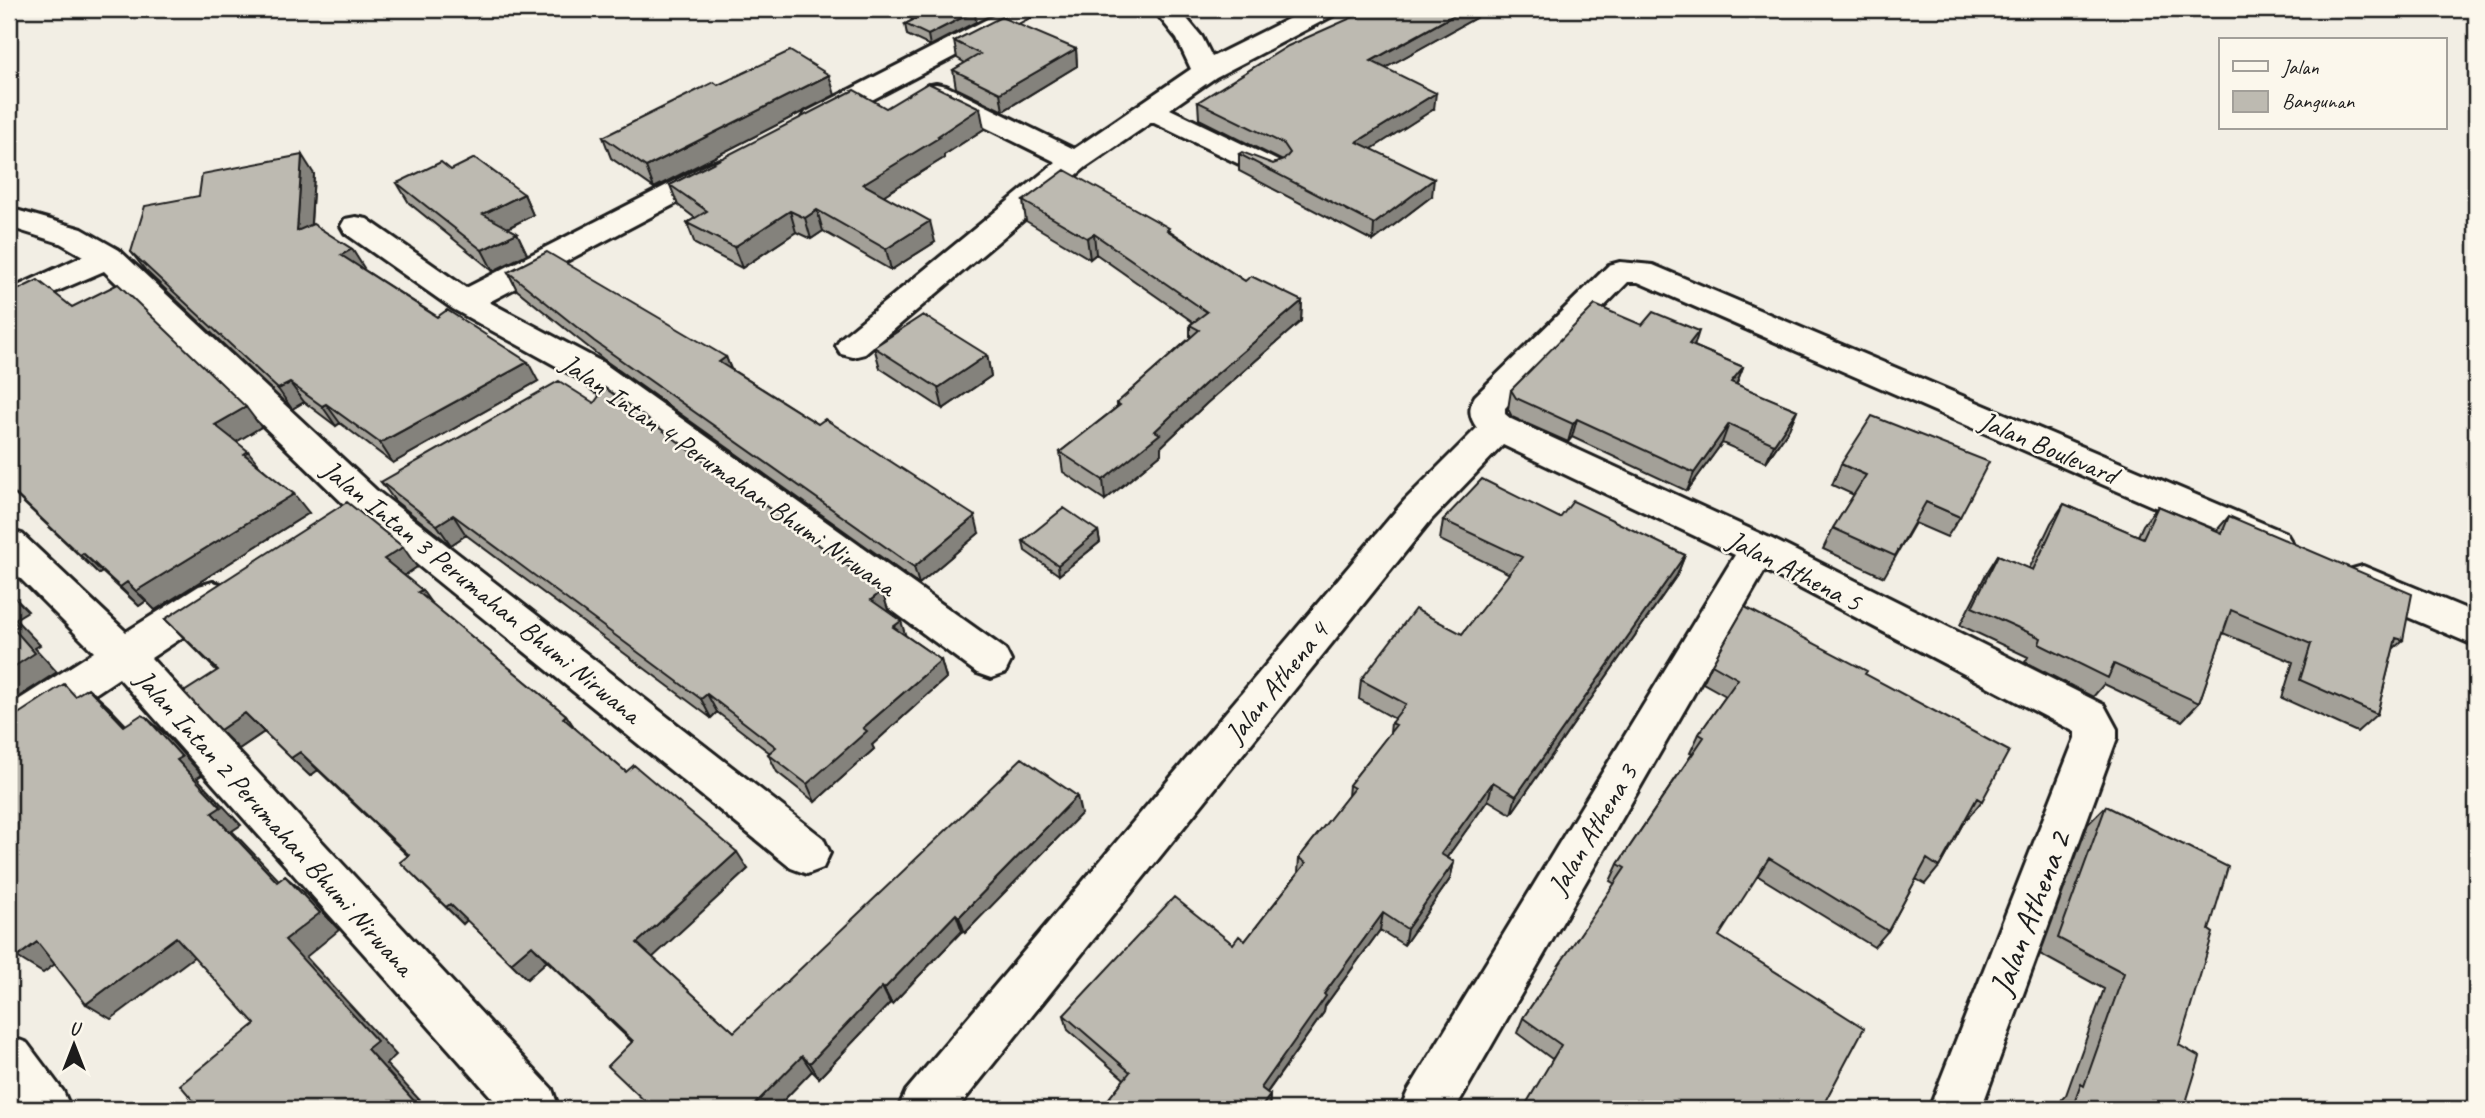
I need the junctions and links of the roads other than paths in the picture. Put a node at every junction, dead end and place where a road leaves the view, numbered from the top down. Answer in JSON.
{"nodes":[{"id":1,"x":1026,"y":9,"type":"edge"},
{"id":2,"x":1166,"y":9,"type":"edge"},
{"id":3,"x":1327,"y":9,"type":"edge"},
{"id":4,"x":1206,"y":71,"type":"junction"},
{"id":5,"x":900,"y":74,"type":"junction"},
{"id":6,"x":1152,"y":111,"type":"junction"},
{"id":7,"x":791,"y":131,"type":"edge"},
{"id":8,"x":742,"y":157,"type":"edge"},
{"id":9,"x":1076,"y":161,"type":"junction"},
{"id":10,"x":1272,"y":169,"type":"edge"},
{"id":11,"x":9,"y":218,"type":"edge"},
{"id":12,"x":356,"y":226,"type":"dead end"},
{"id":13,"x":108,"y":257,"type":"junction"},
{"id":14,"x":9,"y":302,"type":"edge"},
{"id":15,"x":464,"y":302,"type":"junction"},
{"id":16,"x":853,"y":346,"type":"dead end"},
{"id":17,"x":590,"y":370,"type":"junction"},
{"id":18,"x":554,"y":390,"type":"edge"},
{"id":19,"x":1498,"y":428,"type":"junction"},
{"id":20,"x":398,"y":479,"type":"edge"},
{"id":21,"x":363,"y":500,"type":"junction"},
{"id":22,"x":329,"y":522,"type":"edge"},
{"id":23,"x":9,"y":544,"type":"edge"},
{"id":24,"x":1758,"y":550,"type":"junction"},
{"id":25,"x":237,"y":581,"type":"edge"},
{"id":26,"x":2476,"y":630,"type":"edge"},
{"id":27,"x":123,"y":655,"type":"junction"},
{"id":28,"x":991,"y":661,"type":"dead end"},
{"id":29,"x":2089,"y":718,"type":"joint"},
{"id":30,"x":9,"y":728,"type":"edge"},
{"id":31,"x":807,"y":853,"type":"dead end"},
{"id":32,"x":9,"y":1061,"type":"edge"},
{"id":33,"x":534,"y":1107,"type":"dead end"},
{"id":34,"x":45,"y":1109,"type":"edge"},
{"id":35,"x":924,"y":1109,"type":"edge"},
{"id":36,"x":1426,"y":1109,"type":"edge"},
{"id":37,"x":1955,"y":1109,"type":"edge"}],
"edges":[{"from":1,"to":5,"type":"street"},
{"from":2,"to":4,"type":"street"},
{"from":3,"to":4,"type":"street"},
{"from":4,"to":6,"type":"street"},
{"from":5,"to":7,"type":"street"},
{"from":5,"to":9,"type":"street"},
{"from":6,"to":9,"type":"street"},
{"from":6,"to":10,"type":"street"},
{"from":8,"to":15,"type":"street"},
{"from":9,"to":16,"type":"street"},
{"from":11,"to":13,"type":"street","name":"Jalan Intan 3 Perumahan Bhumi Nirwana"},
{"from":12,"to":15,"type":"street","name":"Jalan Intan 4 Perumahan Bhumi Nirwana"},
{"from":13,"to":14,"type":"street"},
{"from":13,"to":21,"type":"street","name":"Jalan Intan 3 Perumahan Bhumi Nirwana"},
{"from":15,"to":17,"type":"street","name":"Jalan Intan 4 Perumahan Bhumi Nirwana"},
{"from":17,"to":18,"type":"street"},
{"from":17,"to":28,"type":"street","name":"Jalan Intan 4 Perumahan Bhumi Nirwana"},
{"from":19,"to":24,"type":"street","name":"Jalan Athena 5"},
{"from":19,"to":26,"type":"street","name":"Jalan Boulevard"},
{"from":19,"to":35,"type":"street","name":"Jalan Athena 4"},
{"from":20,"to":21,"type":"street"},
{"from":21,"to":22,"type":"street"},
{"from":21,"to":31,"type":"street","name":"Jalan Intan 3 Perumahan Bhumi Nirwana"},
{"from":23,"to":27,"type":"street","name":"Jalan Intan 2 Perumahan Bhumi Nirwana"},
{"from":24,"to":29,"type":"street","name":"Jalan Athena 5"},
{"from":24,"to":36,"type":"street","name":"Jalan Athena 3"},
{"from":25,"to":27,"type":"street"},
{"from":27,"to":30,"type":"street"},
{"from":27,"to":33,"type":"street","name":"Jalan Intan 2 Perumahan Bhumi Nirwana"},
{"from":29,"to":37,"type":"street","name":"Jalan Athena 2"},
{"from":32,"to":34,"type":"street"}]}
